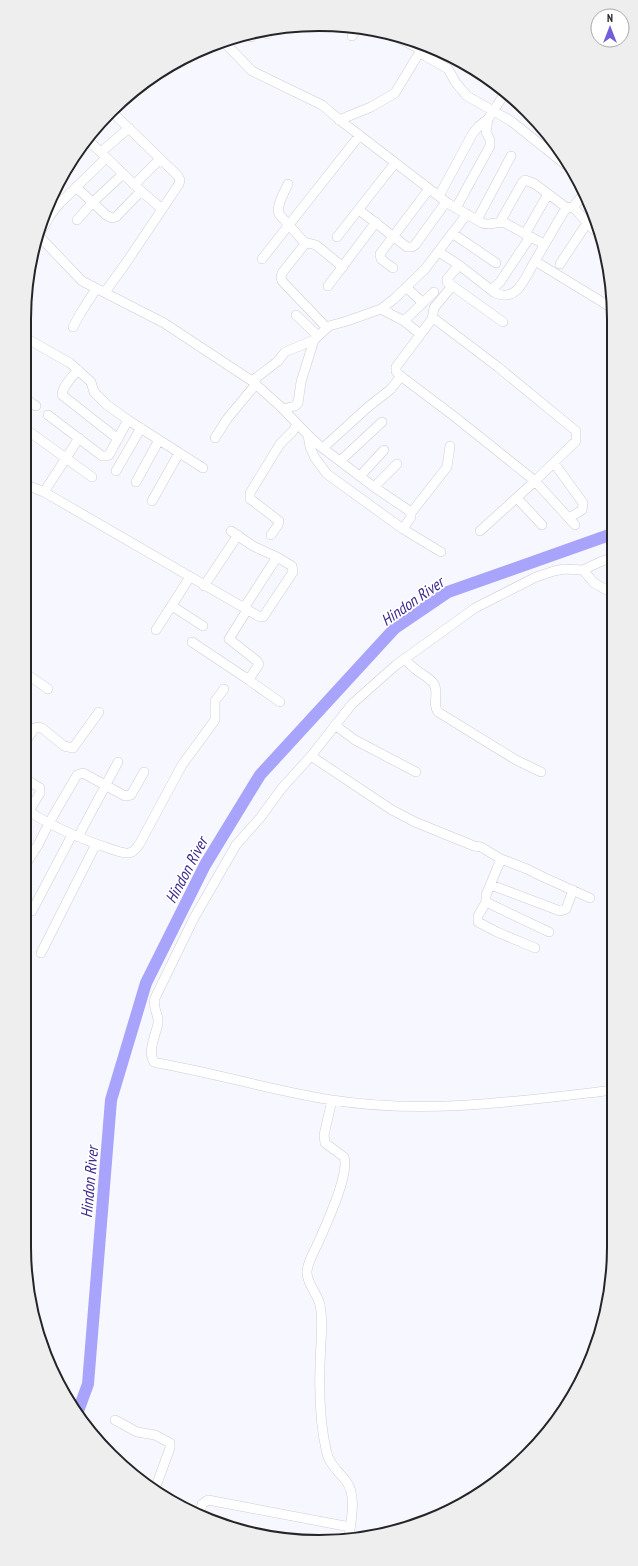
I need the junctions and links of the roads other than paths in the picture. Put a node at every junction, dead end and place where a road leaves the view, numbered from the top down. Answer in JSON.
{"nodes":[{"id":1,"x":354,"y":33,"type":"edge"},
{"id":2,"x":352,"y":36,"type":"dead end"},
{"id":3,"x":227,"y":46,"type":"edge"},
{"id":4,"x":421,"y":50,"type":"edge"},
{"id":5,"x":425,"y":52,"type":"edge"},
{"id":6,"x":502,"y":97,"type":"edge"},
{"id":7,"x":493,"y":110,"type":"junction"},
{"id":8,"x":115,"y":115,"type":"edge"},
{"id":9,"x":488,"y":119,"type":"junction"},
{"id":10,"x":339,"y":120,"type":"junction"},
{"id":11,"x":129,"y":128,"type":"junction"},
{"id":12,"x":359,"y":136,"type":"junction"},
{"id":13,"x":92,"y":143,"type":"edge"},
{"id":14,"x":104,"y":155,"type":"junction"},
{"id":15,"x":511,"y":156,"type":"dead end"},
{"id":16,"x":558,"y":158,"type":"edge"},
{"id":17,"x":160,"y":159,"type":"junction"},
{"id":18,"x":395,"y":163,"type":"junction"},
{"id":19,"x":123,"y":174,"type":"junction"},
{"id":20,"x":288,"y":184,"type":"dead end"},
{"id":21,"x":76,"y":187,"type":"junction"},
{"id":22,"x":137,"y":188,"type":"junction"},
{"id":23,"x":429,"y":189,"type":"junction"},
{"id":24,"x":548,"y":194,"type":"junction"},
{"id":25,"x":580,"y":198,"type":"edge"},
{"id":26,"x":443,"y":199,"type":"junction"},
{"id":27,"x":92,"y":203,"type":"junction"},
{"id":28,"x":456,"y":208,"type":"junction"},
{"id":29,"x":570,"y":208,"type":"junction"},
{"id":30,"x":162,"y":209,"type":"junction"},
{"id":31,"x":359,"y":210,"type":"junction"},
{"id":32,"x":51,"y":214,"type":"edge"},
{"id":33,"x":467,"y":214,"type":"junction"},
{"id":34,"x":77,"y":220,"type":"dead end"},
{"id":35,"x":477,"y":220,"type":"junction"},
{"id":36,"x":376,"y":222,"type":"junction"},
{"id":37,"x":500,"y":222,"type":"junction"},
{"id":38,"x":587,"y":223,"type":"junction"},
{"id":39,"x":289,"y":225,"type":"junction"},
{"id":40,"x":592,"y":227,"type":"edge"},
{"id":41,"x":452,"y":233,"type":"junction"},
{"id":42,"x":527,"y":235,"type":"junction"},
{"id":43,"x":394,"y":236,"type":"junction"},
{"id":44,"x":337,"y":237,"type":"dead end"},
{"id":45,"x":42,"y":241,"type":"edge"},
{"id":46,"x":304,"y":242,"type":"junction"},
{"id":47,"x":544,"y":244,"type":"junction"},
{"id":48,"x":439,"y":252,"type":"junction"},
{"id":49,"x":262,"y":259,"type":"dead end"},
{"id":50,"x":535,"y":261,"type":"junction"},
{"id":51,"x":496,"y":263,"type":"dead end"},
{"id":52,"x":560,"y":264,"type":"dead end"},
{"id":53,"x":459,"y":265,"type":"junction"},
{"id":54,"x":342,"y":267,"type":"junction"},
{"id":55,"x":393,"y":268,"type":"dead end"},
{"id":56,"x":328,"y":286,"type":"dead end"},
{"id":57,"x":452,"y":286,"type":"junction"},
{"id":58,"x":406,"y":287,"type":"junction"},
{"id":59,"x":492,"y":289,"type":"junction"},
{"id":60,"x":100,"y":290,"type":"junction"},
{"id":61,"x":434,"y":292,"type":"dead end"},
{"id":62,"x":423,"y":303,"type":"junction"},
{"id":63,"x":606,"y":304,"type":"edge"},
{"id":64,"x":381,"y":309,"type":"junction"},
{"id":65,"x":296,"y":315,"type":"dead end"},
{"id":66,"x":432,"y":319,"type":"junction"},
{"id":67,"x":404,"y":321,"type":"junction"},
{"id":68,"x":503,"y":322,"type":"dead end"},
{"id":69,"x":73,"y":327,"type":"dead end"},
{"id":70,"x":326,"y":327,"type":"junction"},
{"id":71,"x":420,"y":334,"type":"junction"},
{"id":72,"x":316,"y":338,"type":"junction"},
{"id":73,"x":31,"y":341,"type":"edge"},
{"id":74,"x":78,"y":370,"type":"junction"},
{"id":75,"x":401,"y":376,"type":"junction"},
{"id":76,"x":254,"y":383,"type":"junction"},
{"id":77,"x":31,"y":403,"type":"edge"},
{"id":78,"x":36,"y":406,"type":"dead end"},
{"id":79,"x":283,"y":409,"type":"junction"},
{"id":80,"x":48,"y":415,"type":"dead end"},
{"id":81,"x":128,"y":420,"type":"junction"},
{"id":82,"x":382,"y":422,"type":"dead end"},
{"id":83,"x":297,"y":424,"type":"junction"},
{"id":84,"x":141,"y":428,"type":"junction"},
{"id":85,"x":31,"y":433,"type":"edge"},
{"id":86,"x":308,"y":435,"type":"junction"},
{"id":87,"x":79,"y":438,"type":"junction"},
{"id":88,"x":215,"y":438,"type":"dead end"},
{"id":89,"x":118,"y":439,"type":"junction"},
{"id":90,"x":159,"y":440,"type":"junction"},
{"id":91,"x":450,"y":446,"type":"dead end"},
{"id":92,"x":323,"y":448,"type":"junction"},
{"id":93,"x":384,"y":450,"type":"dead end"},
{"id":94,"x":180,"y":453,"type":"junction"},
{"id":95,"x":66,"y":459,"type":"junction"},
{"id":96,"x":340,"y":461,"type":"junction"},
{"id":97,"x":554,"y":463,"type":"junction"},
{"id":98,"x":397,"y":464,"type":"dead end"},
{"id":99,"x":203,"y":468,"type":"dead end"},
{"id":100,"x":116,"y":471,"type":"dead end"},
{"id":101,"x":360,"y":476,"type":"junction"},
{"id":102,"x":92,"y":477,"type":"dead end"},
{"id":103,"x":535,"y":481,"type":"junction"},
{"id":104,"x":136,"y":482,"type":"dead end"},
{"id":105,"x":31,"y":487,"type":"edge"},
{"id":106,"x":374,"y":487,"type":"junction"},
{"id":107,"x":44,"y":492,"type":"junction"},
{"id":108,"x":387,"y":496,"type":"junction"},
{"id":109,"x":517,"y":498,"type":"junction"},
{"id":110,"x":152,"y":501,"type":"dead end"},
{"id":111,"x":374,"y":508,"type":"junction"},
{"id":112,"x":411,"y":513,"type":"junction"},
{"id":113,"x":542,"y":525,"type":"dead end"},
{"id":114,"x":403,"y":529,"type":"junction"},
{"id":115,"x":480,"y":531,"type":"dead end"},
{"id":116,"x":271,"y":535,"type":"dead end"},
{"id":117,"x":441,"y":552,"type":"dead end"},
{"id":118,"x":277,"y":557,"type":"junction"},
{"id":119,"x":607,"y":560,"type":"edge"},
{"id":120,"x":583,"y":570,"type":"junction"},
{"id":121,"x":190,"y":577,"type":"junction"},
{"id":122,"x":204,"y":586,"type":"junction"},
{"id":123,"x":607,"y":590,"type":"edge"},
{"id":124,"x":172,"y":606,"type":"junction"},
{"id":125,"x":246,"y":609,"type":"junction"},
{"id":126,"x":203,"y":626,"type":"dead end"},
{"id":127,"x":156,"y":630,"type":"dead end"},
{"id":128,"x":192,"y":642,"type":"dead end"},
{"id":129,"x":405,"y":658,"type":"junction"},
{"id":130,"x":31,"y":677,"type":"edge"},
{"id":131,"x":250,"y":680,"type":"junction"},
{"id":132,"x":48,"y":689,"type":"dead end"},
{"id":133,"x":224,"y":689,"type":"dead end"},
{"id":134,"x":280,"y":702,"type":"dead end"},
{"id":135,"x":99,"y":712,"type":"dead end"},
{"id":136,"x":334,"y":725,"type":"junction"},
{"id":137,"x":31,"y":728,"type":"edge"},
{"id":138,"x":34,"y":729,"type":"junction"},
{"id":139,"x":31,"y":734,"type":"edge"},
{"id":140,"x":311,"y":756,"type":"junction"},
{"id":141,"x":118,"y":762,"type":"dead end"},
{"id":142,"x":144,"y":772,"type":"dead end"},
{"id":143,"x":416,"y":772,"type":"dead end"},
{"id":144,"x":541,"y":772,"type":"dead end"},
{"id":145,"x":31,"y":782,"type":"edge"},
{"id":146,"x":105,"y":785,"type":"junction"},
{"id":147,"x":31,"y":804,"type":"edge"},
{"id":148,"x":31,"y":813,"type":"edge"},
{"id":149,"x":49,"y":823,"type":"junction"},
{"id":150,"x":75,"y":836,"type":"junction"},
{"id":151,"x":96,"y":844,"type":"junction"},
{"id":152,"x":31,"y":856,"type":"edge"},
{"id":153,"x":501,"y":859,"type":"junction"},
{"id":154,"x":490,"y":885,"type":"junction"},
{"id":155,"x":573,"y":890,"type":"junction"},
{"id":156,"x":590,"y":898,"type":"dead end"},
{"id":157,"x":486,"y":902,"type":"junction"},
{"id":158,"x":32,"y":911,"type":"dead end"},
{"id":159,"x":549,"y":932,"type":"dead end"},
{"id":160,"x":535,"y":948,"type":"dead end"},
{"id":161,"x":40,"y":953,"type":"dead end"},
{"id":162,"x":607,"y":1091,"type":"edge"},
{"id":163,"x":332,"y":1100,"type":"junction"},
{"id":164,"x":115,"y":1420,"type":"dead end"},
{"id":165,"x":156,"y":1484,"type":"edge"},
{"id":166,"x":201,"y":1509,"type":"edge"},
{"id":167,"x":350,"y":1527,"type":"junction"},
{"id":168,"x":349,"y":1533,"type":"edge"}],
"edges":[{"from":1,"to":2,"type":"street"},
{"from":3,"to":10,"type":"street"},
{"from":4,"to":10,"type":"street"},
{"from":5,"to":7,"type":"street"},
{"from":6,"to":7,"type":"street"},
{"from":7,"to":9,"type":"street"},
{"from":7,"to":16,"type":"street"},
{"from":8,"to":11,"type":"street"},
{"from":9,"to":26,"type":"street"},
{"from":9,"to":28,"type":"street"},
{"from":10,"to":12,"type":"street"},
{"from":11,"to":14,"type":"street"},
{"from":11,"to":17,"type":"street"},
{"from":12,"to":18,"type":"street"},
{"from":12,"to":39,"type":"street"},
{"from":13,"to":14,"type":"street"},
{"from":14,"to":19,"type":"street"},
{"from":14,"to":21,"type":"street"},
{"from":15,"to":35,"type":"street"},
{"from":17,"to":22,"type":"street"},
{"from":17,"to":30,"type":"street"},
{"from":18,"to":23,"type":"street"},
{"from":18,"to":31,"type":"street"},
{"from":19,"to":22,"type":"street"},
{"from":19,"to":27,"type":"street"},
{"from":20,"to":39,"type":"street"},
{"from":21,"to":27,"type":"street"},
{"from":21,"to":32,"type":"street"},
{"from":22,"to":27,"type":"street"},
{"from":22,"to":30,"type":"street"},
{"from":23,"to":26,"type":"street"},
{"from":23,"to":43,"type":"street"},
{"from":24,"to":29,"type":"street"},
{"from":24,"to":37,"type":"street"},
{"from":24,"to":42,"type":"street"},
{"from":25,"to":29,"type":"street"},
{"from":26,"to":28,"type":"street"},
{"from":26,"to":43,"type":"street"},
{"from":27,"to":34,"type":"street"},
{"from":28,"to":33,"type":"street"},
{"from":29,"to":38,"type":"street"},
{"from":29,"to":47,"type":"street"},
{"from":30,"to":60,"type":"street"},
{"from":31,"to":36,"type":"street"},
{"from":31,"to":44,"type":"street"},
{"from":33,"to":35,"type":"street"},
{"from":33,"to":41,"type":"street"},
{"from":35,"to":37,"type":"street"},
{"from":36,"to":43,"type":"street"},
{"from":36,"to":54,"type":"street"},
{"from":37,"to":42,"type":"street"},
{"from":38,"to":40,"type":"street"},
{"from":38,"to":52,"type":"street"},
{"from":39,"to":46,"type":"street"},
{"from":39,"to":49,"type":"street"},
{"from":41,"to":48,"type":"street"},
{"from":41,"to":51,"type":"street"},
{"from":42,"to":47,"type":"street"},
{"from":42,"to":59,"type":"street"},
{"from":43,"to":55,"type":"street"},
{"from":45,"to":60,"type":"street"},
{"from":46,"to":54,"type":"street"},
{"from":46,"to":70,"type":"street"},
{"from":47,"to":50,"type":"street"},
{"from":48,"to":53,"type":"street"},
{"from":48,"to":58,"type":"street"},
{"from":50,"to":59,"type":"street"},
{"from":50,"to":63,"type":"street"},
{"from":53,"to":57,"type":"street"},
{"from":53,"to":59,"type":"street"},
{"from":54,"to":56,"type":"street"},
{"from":57,"to":66,"type":"street"},
{"from":57,"to":68,"type":"street"},
{"from":58,"to":62,"type":"street"},
{"from":58,"to":64,"type":"street"},
{"from":60,"to":69,"type":"street"},
{"from":60,"to":76,"type":"street"},
{"from":61,"to":62,"type":"street"},
{"from":62,"to":67,"type":"street"},
{"from":64,"to":67,"type":"street"},
{"from":64,"to":70,"type":"street"},
{"from":65,"to":72,"type":"street"},
{"from":66,"to":71,"type":"street"},
{"from":66,"to":97,"type":"street"},
{"from":67,"to":71,"type":"street"},
{"from":70,"to":72,"type":"street"},
{"from":71,"to":75,"type":"street"},
{"from":72,"to":76,"type":"street"},
{"from":72,"to":79,"type":"street"},
{"from":73,"to":74,"type":"street"},
{"from":74,"to":81,"type":"street"},
{"from":74,"to":89,"type":"street"},
{"from":75,"to":92,"type":"street"},
{"from":75,"to":103,"type":"street"},
{"from":76,"to":79,"type":"street"},
{"from":76,"to":88,"type":"street"},
{"from":77,"to":78,"type":"street"},
{"from":79,"to":83,"type":"street"},
{"from":80,"to":87,"type":"street"},
{"from":81,"to":84,"type":"street"},
{"from":81,"to":89,"type":"street"},
{"from":82,"to":96,"type":"street"},
{"from":83,"to":86,"type":"street"},
{"from":83,"to":116,"type":"street"},
{"from":84,"to":90,"type":"street"},
{"from":84,"to":100,"type":"street"},
{"from":85,"to":95,"type":"street"},
{"from":86,"to":92,"type":"street"},
{"from":86,"to":111,"type":"street"},
{"from":87,"to":89,"type":"street"},
{"from":87,"to":95,"type":"street"},
{"from":90,"to":94,"type":"street"},
{"from":90,"to":104,"type":"street"},
{"from":91,"to":112,"type":"street"},
{"from":92,"to":96,"type":"street"},
{"from":93,"to":101,"type":"street"},
{"from":94,"to":99,"type":"street"},
{"from":94,"to":110,"type":"street"},
{"from":95,"to":102,"type":"street"},
{"from":95,"to":107,"type":"street"},
{"from":96,"to":101,"type":"street"},
{"from":97,"to":103,"type":"street"},
{"from":97,"to":103,"type":"street"},
{"from":98,"to":106,"type":"street"},
{"from":101,"to":106,"type":"street"},
{"from":103,"to":109,"type":"street"},
{"from":105,"to":107,"type":"street"},
{"from":106,"to":108,"type":"street"},
{"from":107,"to":121,"type":"street"},
{"from":108,"to":111,"type":"street"},
{"from":108,"to":112,"type":"street"},
{"from":109,"to":113,"type":"street"},
{"from":109,"to":115,"type":"street"},
{"from":111,"to":114,"type":"street"},
{"from":112,"to":114,"type":"street"},
{"from":114,"to":117,"type":"street"},
{"from":118,"to":122,"type":"street"},
{"from":118,"to":125,"type":"street"},
{"from":118,"to":125,"type":"street"},
{"from":119,"to":120,"type":"street"},
{"from":120,"to":123,"type":"street"},
{"from":120,"to":129,"type":"street"},
{"from":121,"to":122,"type":"street"},
{"from":121,"to":124,"type":"street"},
{"from":122,"to":125,"type":"street"},
{"from":124,"to":126,"type":"street"},
{"from":124,"to":127,"type":"street"},
{"from":125,"to":131,"type":"street"},
{"from":128,"to":131,"type":"street"},
{"from":129,"to":136,"type":"street"},
{"from":129,"to":144,"type":"street"},
{"from":130,"to":132,"type":"street"},
{"from":131,"to":134,"type":"street"},
{"from":133,"to":151,"type":"street"},
{"from":135,"to":138,"type":"street"},
{"from":136,"to":140,"type":"street"},
{"from":136,"to":143,"type":"street"},
{"from":137,"to":138,"type":"street"},
{"from":138,"to":139,"type":"street"},
{"from":140,"to":153,"type":"street"},
{"from":140,"to":163,"type":"street"},
{"from":141,"to":146,"type":"street"},
{"from":142,"to":146,"type":"street"},
{"from":145,"to":147,"type":"street"},
{"from":146,"to":149,"type":"street"},
{"from":146,"to":150,"type":"street"},
{"from":148,"to":149,"type":"street"},
{"from":149,"to":150,"type":"street"},
{"from":149,"to":152,"type":"street"},
{"from":150,"to":151,"type":"street"},
{"from":150,"to":158,"type":"street"},
{"from":151,"to":161,"type":"street"},
{"from":153,"to":154,"type":"street"},
{"from":153,"to":155,"type":"street"},
{"from":154,"to":155,"type":"street"},
{"from":154,"to":157,"type":"street"},
{"from":155,"to":156,"type":"street"},
{"from":157,"to":159,"type":"street"},
{"from":157,"to":160,"type":"street"},
{"from":162,"to":163,"type":"street"},
{"from":163,"to":167,"type":"street"},
{"from":164,"to":165,"type":"street"},
{"from":166,"to":167,"type":"street"},
{"from":167,"to":168,"type":"street"}]}
